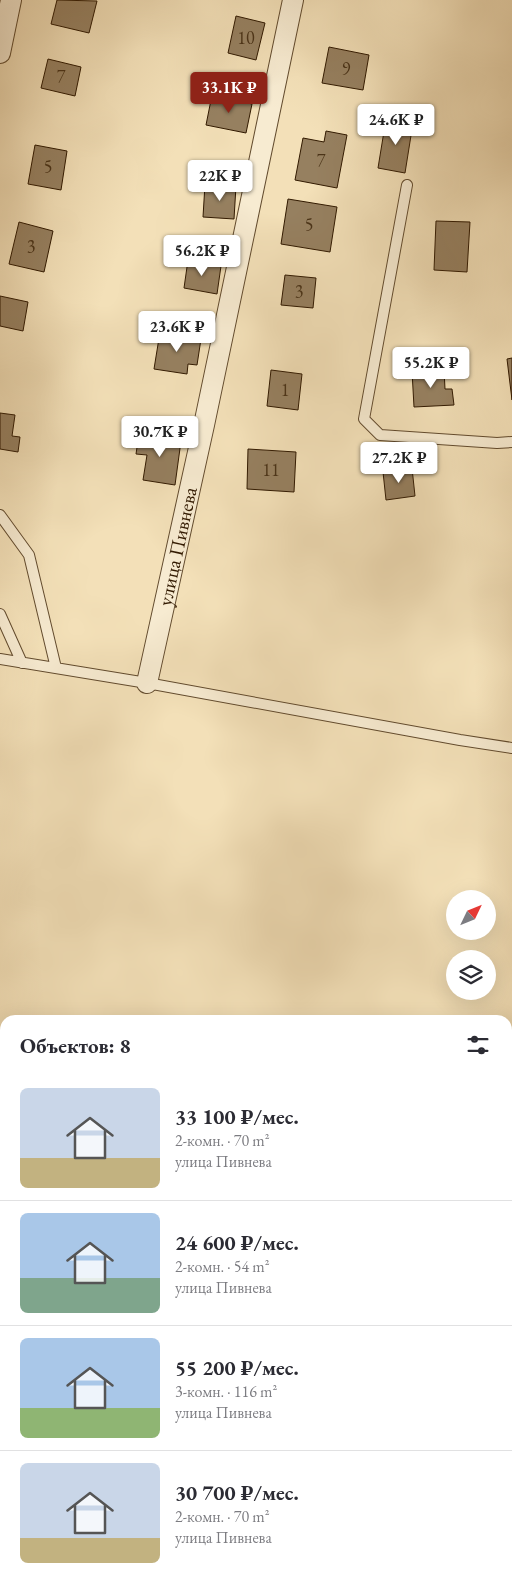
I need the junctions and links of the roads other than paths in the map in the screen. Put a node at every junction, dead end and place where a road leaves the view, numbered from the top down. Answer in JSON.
{"nodes":[{"id":1,"x":11,"y":0,"type":"edge"},
{"id":2,"x":292,"y":0,"type":"edge"},
{"id":3,"x":0,"y":53,"type":"edge"},
{"id":4,"x":407,"y":185,"type":"dead end"},
{"id":5,"x":512,"y":442,"type":"edge"},
{"id":6,"x":0,"y":515,"type":"edge"},
{"id":7,"x":0,"y":614,"type":"edge"},
{"id":8,"x":0,"y":659,"type":"edge"},
{"id":9,"x":22,"y":663,"type":"junction"},
{"id":10,"x":56,"y":668,"type":"junction"},
{"id":11,"x":148,"y":682,"type":"junction"},
{"id":12,"x":512,"y":748,"type":"edge"}],
"edges":[{"from":1,"to":3,"type":"street"},
{"from":2,"to":11,"type":"street","name":"улица Пивнева"},
{"from":4,"to":5,"type":"lane"},
{"from":6,"to":10,"type":"lane"},
{"from":7,"to":9,"type":"lane"},
{"from":8,"to":9,"type":"lane"},
{"from":9,"to":10,"type":"lane"},
{"from":10,"to":11,"type":"lane"},
{"from":11,"to":12,"type":"lane"}]}
